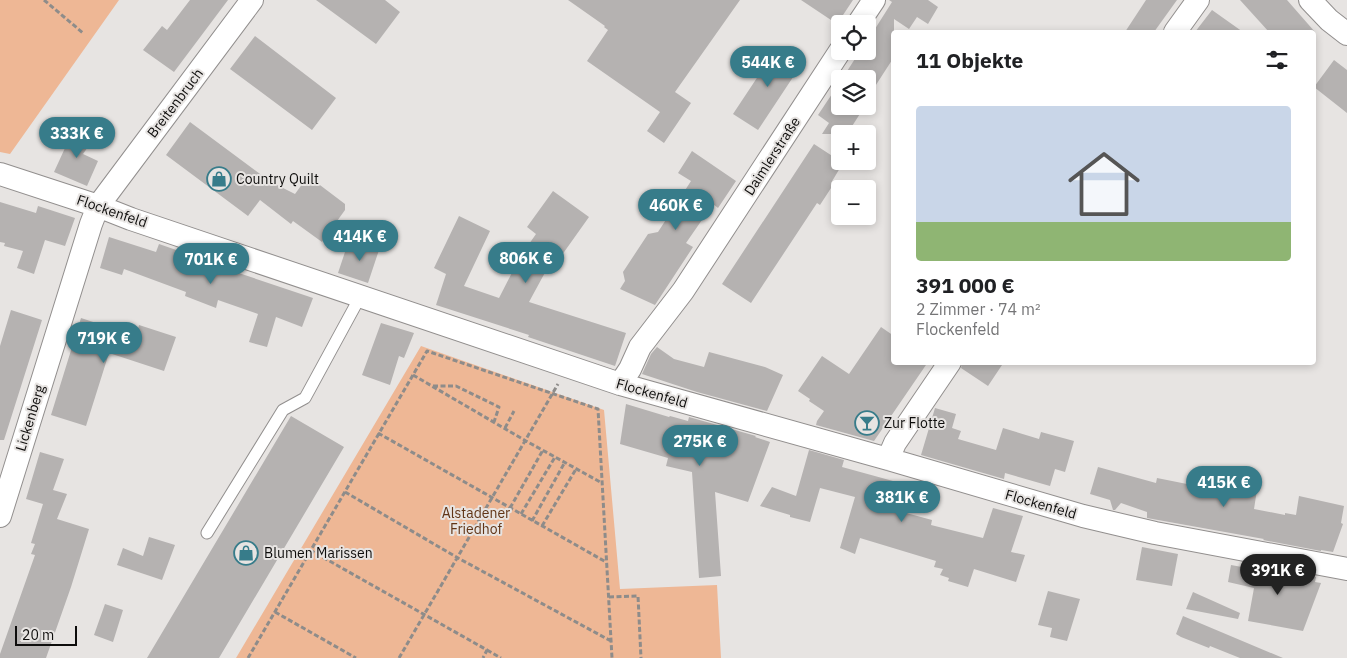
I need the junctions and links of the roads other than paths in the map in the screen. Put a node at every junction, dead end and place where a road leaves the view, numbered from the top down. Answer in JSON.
{"nodes":[{"id":1,"x":252,"y":0,"type":"edge"},
{"id":2,"x":874,"y":0,"type":"edge"},
{"id":3,"x":1198,"y":0,"type":"edge"},
{"id":4,"x":1310,"y":0,"type":"edge"},
{"id":5,"x":864,"y":15,"type":"edge"},
{"id":6,"x":1176,"y":30,"type":"edge"},
{"id":7,"x":1347,"y":34,"type":"edge"},
{"id":8,"x":834,"y":60,"type":"edge"},
{"id":9,"x":0,"y":174,"type":"edge"},
{"id":10,"x":98,"y":206,"type":"junction"},
{"id":11,"x":360,"y":297,"type":"junction"},
{"id":12,"x":948,"y":365,"type":"edge"},
{"id":13,"x":620,"y":384,"type":"junction"},
{"id":14,"x":888,"y":459,"type":"junction"},
{"id":15,"x":0,"y":516,"type":"edge"},
{"id":16,"x":208,"y":533,"type":"dead end"},
{"id":17,"x":1347,"y":569,"type":"edge"}],
"edges":[{"from":1,"to":10,"type":"street","name":"Breitenbruch"},
{"from":2,"to":5,"type":"street"},
{"from":3,"to":6,"type":"street"},
{"from":4,"to":7,"type":"street"},
{"from":8,"to":13,"type":"street","name":"Daimlerstraße"},
{"from":9,"to":10,"type":"street","name":"Flockenfeld"},
{"from":10,"to":11,"type":"street","name":"Flockenfeld"},
{"from":10,"to":15,"type":"street","name":"Lickenberg"},
{"from":11,"to":13,"type":"street","name":"Flockenfeld"},
{"from":11,"to":16,"type":"lane"},
{"from":12,"to":14,"type":"street"},
{"from":13,"to":14,"type":"street","name":"Flockenfeld"},
{"from":14,"to":17,"type":"street","name":"Flockenfeld"}]}
